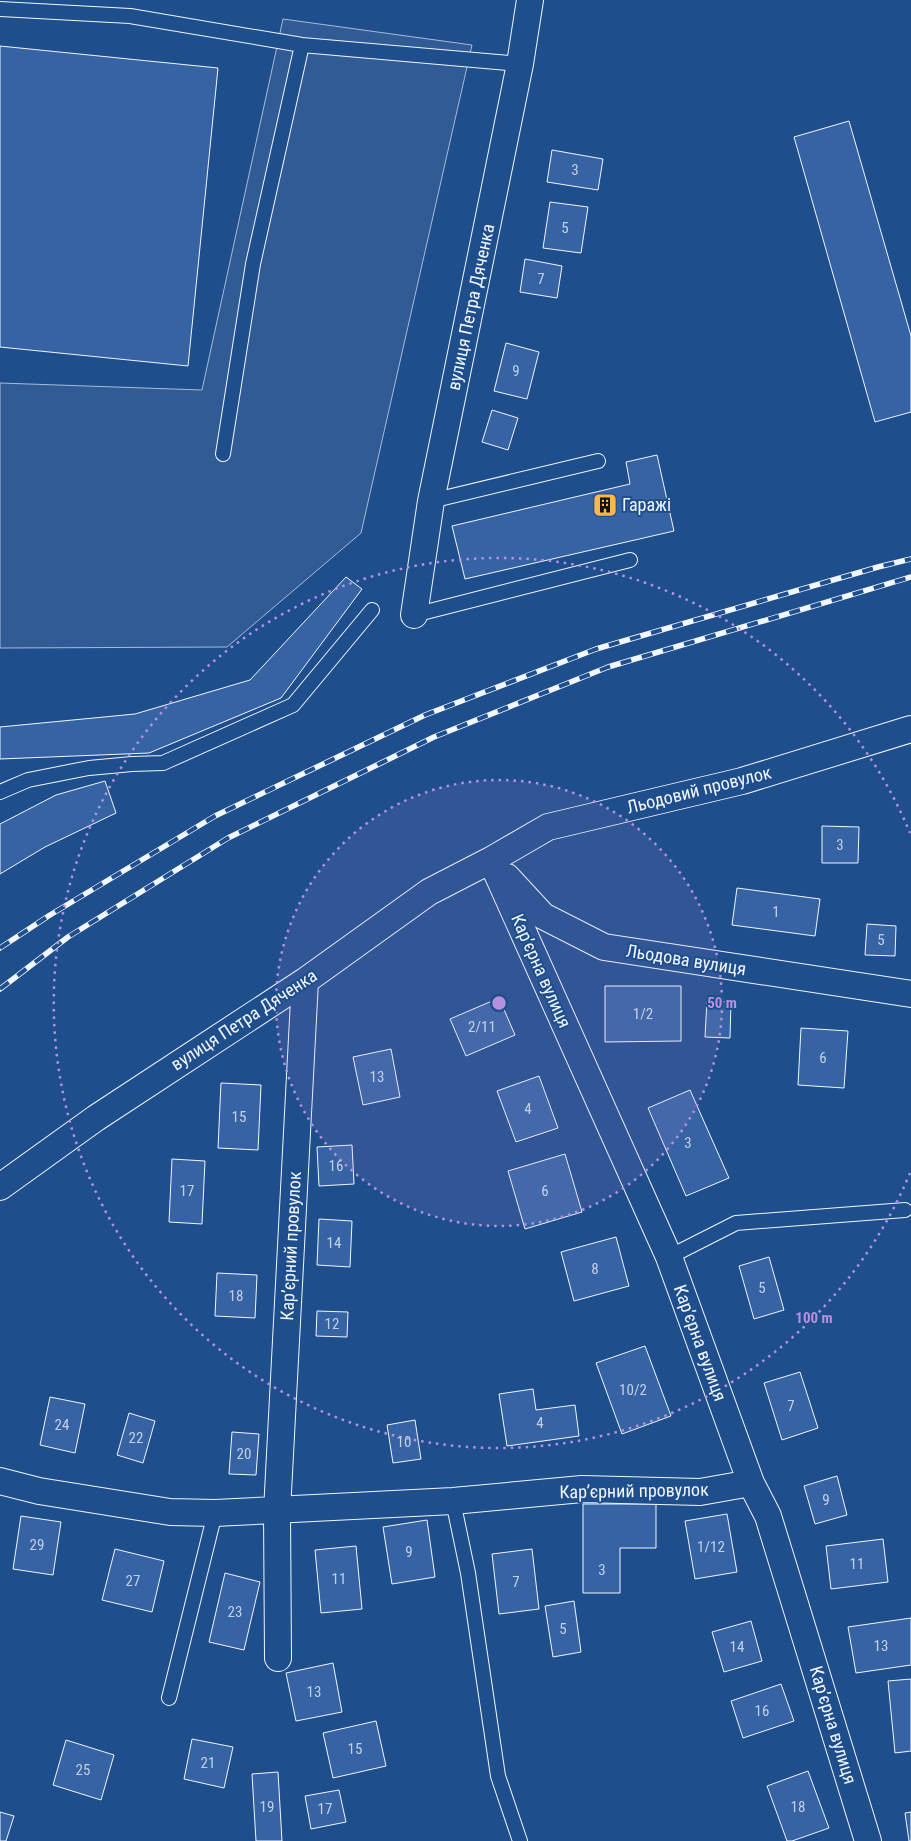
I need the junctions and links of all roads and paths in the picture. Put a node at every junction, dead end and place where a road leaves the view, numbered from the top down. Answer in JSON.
{"nodes":[{"id":1,"x":530,"y":0,"type":"edge"},
{"id":2,"x":0,"y":9,"type":"edge"},
{"id":3,"x":302,"y":45,"type":"junction"},
{"id":4,"x":520,"y":64,"type":"junction"},
{"id":5,"x":223,"y":454,"type":"dead end"},
{"id":6,"x":598,"y":461,"type":"dead end"},
{"id":7,"x":431,"y":501,"type":"junction"},
{"id":8,"x":630,"y":560,"type":"dead end"},
{"id":9,"x":372,"y":610,"type":"dead end"},
{"id":10,"x":414,"y":615,"type":"joint"},
{"id":11,"x":911,"y":729,"type":"edge"},
{"id":12,"x":0,"y":792,"type":"edge"},
{"id":13,"x":492,"y":860,"type":"junction"},
{"id":14,"x":305,"y":981,"type":"junction"},
{"id":15,"x":911,"y":994,"type":"edge"},
{"id":16,"x":0,"y":1187,"type":"edge"},
{"id":17,"x":905,"y":1210,"type":"dead end"},
{"id":18,"x":669,"y":1257,"type":"junction"},
{"id":19,"x":0,"y":1481,"type":"edge"},
{"id":20,"x":751,"y":1483,"type":"junction"},
{"id":21,"x":453,"y":1501,"type":"junction"},
{"id":22,"x":277,"y":1511,"type":"junction"},
{"id":23,"x":215,"y":1513,"type":"junction"},
{"id":24,"x":278,"y":1658,"type":"dead end"},
{"id":25,"x":169,"y":1698,"type":"dead end"},
{"id":26,"x":520,"y":1841,"type":"edge"},
{"id":27,"x":868,"y":1841,"type":"edge"}],
"edges":[{"from":1,"to":4,"type":"street","name":"вулиця Петра Дяченка"},
{"from":2,"to":3,"type":"lane"},
{"from":3,"to":4,"type":"lane"},
{"from":3,"to":5,"type":"lane"},
{"from":4,"to":7,"type":"street","name":"вулиця Петра Дяченка"},
{"from":6,"to":7,"type":"lane"},
{"from":7,"to":10,"type":"street","name":"вулиця Петра Дяченка"},
{"from":8,"to":10,"type":"lane"},
{"from":9,"to":12,"type":"lane"},
{"from":11,"to":13,"type":"street","name":"Льодовий провулок"},
{"from":13,"to":14,"type":"street","name":"вулиця Петра Дяченка"},
{"from":13,"to":15,"type":"street","name":"Льодова вулиця"},
{"from":13,"to":18,"type":"street","name":"Карʼєрна вулиця"},
{"from":14,"to":16,"type":"street","name":"вулиця Петра Дяченка"},
{"from":14,"to":22,"type":"street","name":"Карʼєрний провулок"},
{"from":17,"to":18,"type":"lane"},
{"from":18,"to":20,"type":"street","name":"Карʼєрна вулиця"},
{"from":19,"to":23,"type":"street","name":"Карʼєрний провулок"},
{"from":20,"to":21,"type":"street","name":"Карʼєрний провулок"},
{"from":20,"to":27,"type":"street","name":"Карʼєрна вулиця"},
{"from":21,"to":22,"type":"street","name":"Карʼєрний провулок"},
{"from":21,"to":26,"type":"lane"},
{"from":22,"to":23,"type":"street","name":"Карʼєрний провулок"},
{"from":22,"to":24,"type":"street","name":"Карʼєрний провулок"},
{"from":23,"to":25,"type":"lane"}]}
